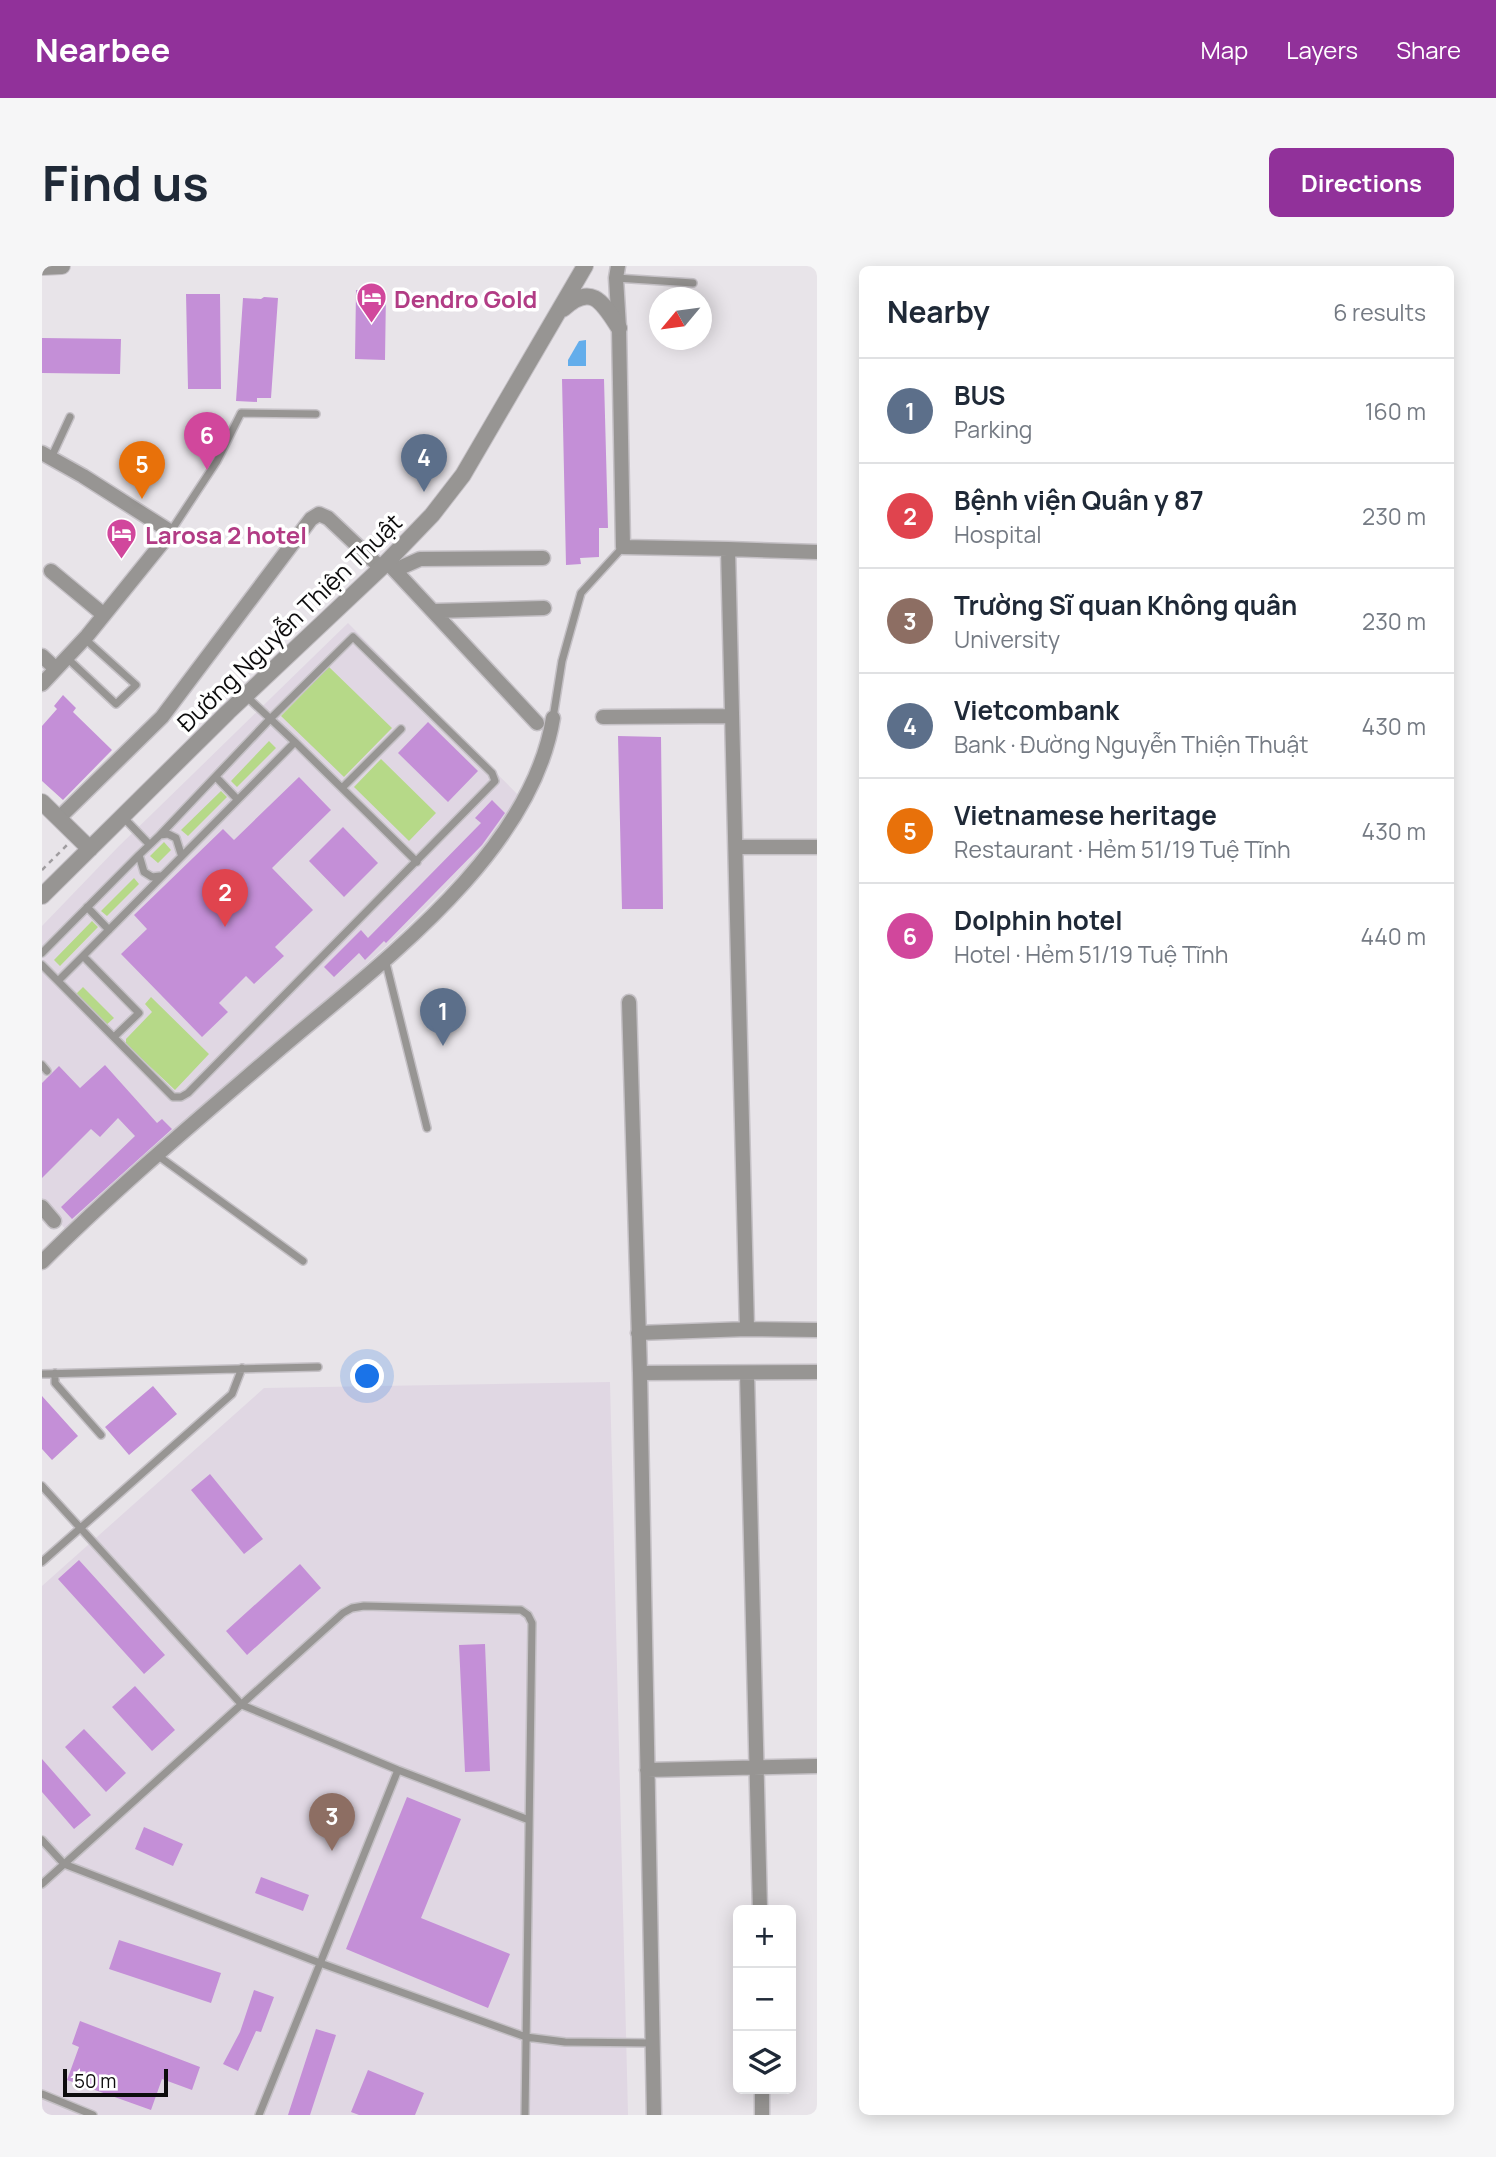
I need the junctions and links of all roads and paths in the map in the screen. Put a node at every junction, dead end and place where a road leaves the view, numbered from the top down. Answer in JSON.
{"nodes":[{"id":1,"x":62,"y":266,"type":"edge"},
{"id":2,"x":584,"y":266,"type":"edge"},
{"id":3,"x":42,"y":267,"type":"edge"},
{"id":4,"x":617,"y":272,"type":"edge"},
{"id":5,"x":693,"y":282,"type":"dead end"},
{"id":6,"x":558,"y":313,"type":"junction"},
{"id":7,"x":619,"y":328,"type":"junction"},
{"id":8,"x":316,"y":414,"type":"dead end"},
{"id":9,"x":70,"y":417,"type":"dead end"},
{"id":10,"x":47,"y":455,"type":"edge"},
{"id":11,"x":171,"y":532,"type":"junction"},
{"id":12,"x":623,"y":547,"type":"junction"},
{"id":13,"x":728,"y":549,"type":"junction"},
{"id":14,"x":817,"y":552,"type":"edge"},
{"id":15,"x":543,"y":558,"type":"dead end"},
{"id":16,"x":388,"y":567,"type":"junction"},
{"id":17,"x":51,"y":571,"type":"dead end"},
{"id":18,"x":544,"y":608,"type":"dead end"},
{"id":19,"x":434,"y":611,"type":"junction"},
{"id":20,"x":104,"y":615,"type":"junction"},
{"id":21,"x":85,"y":639,"type":"junction"},
{"id":22,"x":42,"y":656,"type":"edge"},
{"id":23,"x":68,"y":658,"type":"junction"},
{"id":24,"x":56,"y":669,"type":"junction"},
{"id":25,"x":42,"y":684,"type":"edge"},
{"id":26,"x":246,"y":696,"type":"junction"},
{"id":27,"x":732,"y":716,"type":"junction"},
{"id":28,"x":603,"y":717,"type":"dead end"},
{"id":29,"x":553,"y":718,"type":"joint"},
{"id":30,"x":270,"y":719,"type":"junction"},
{"id":31,"x":537,"y":723,"type":"dead end"},
{"id":32,"x":401,"y":729,"type":"dead end"},
{"id":33,"x":295,"y":742,"type":"junction"},
{"id":34,"x":216,"y":777,"type":"junction"},
{"id":35,"x":343,"y":788,"type":"junction"},
{"id":36,"x":237,"y":799,"type":"junction"},
{"id":37,"x":42,"y":802,"type":"edge"},
{"id":38,"x":122,"y":817,"type":"junction"},
{"id":39,"x":59,"y":818,"type":"junction"},
{"id":40,"x":76,"y":835,"type":"junction"},
{"id":41,"x":160,"y":835,"type":"junction"},
{"id":42,"x":149,"y":844,"type":"junction"},
{"id":43,"x":736,"y":846,"type":"junction"},
{"id":44,"x":817,"y":847,"type":"edge"},
{"id":45,"x":90,"y":849,"type":"junction"},
{"id":46,"x":181,"y":854,"type":"junction"},
{"id":47,"x":139,"y":855,"type":"junction"},
{"id":48,"x":417,"y":862,"type":"junction"},
{"id":49,"x":42,"y":870,"type":"edge"},
{"id":50,"x":160,"y":876,"type":"junction"},
{"id":51,"x":42,"y":896,"type":"edge"},
{"id":52,"x":88,"y":907,"type":"junction"},
{"id":53,"x":109,"y":930,"type":"junction"},
{"id":54,"x":42,"y":953,"type":"edge"},
{"id":55,"x":83,"y":956,"type":"junction"},
{"id":56,"x":385,"y":958,"type":"junction"},
{"id":57,"x":42,"y":965,"type":"edge"},
{"id":58,"x":58,"y":981,"type":"junction"},
{"id":59,"x":629,"y":1002,"type":"dead end"},
{"id":60,"x":114,"y":1037,"type":"junction"},
{"id":61,"x":428,"y":1128,"type":"dead end"},
{"id":62,"x":157,"y":1155,"type":"junction"},
{"id":63,"x":42,"y":1207,"type":"edge"},
{"id":64,"x":54,"y":1221,"type":"dead end"},
{"id":65,"x":303,"y":1261,"type":"dead end"},
{"id":66,"x":42,"y":1262,"type":"edge"},
{"id":67,"x":747,"y":1329,"type":"junction"},
{"id":68,"x":817,"y":1331,"type":"edge"},
{"id":69,"x":638,"y":1333,"type":"junction"},
{"id":70,"x":318,"y":1367,"type":"dead end"},
{"id":71,"x":242,"y":1368,"type":"junction"},
{"id":72,"x":817,"y":1372,"type":"edge"},
{"id":73,"x":55,"y":1373,"type":"junction"},
{"id":74,"x":640,"y":1373,"type":"junction"},
{"id":75,"x":747,"y":1373,"type":"junction"},
{"id":76,"x":42,"y":1374,"type":"edge"},
{"id":77,"x":101,"y":1436,"type":"dead end"},
{"id":78,"x":42,"y":1486,"type":"edge"},
{"id":79,"x":80,"y":1528,"type":"junction"},
{"id":80,"x":42,"y":1562,"type":"edge"},
{"id":81,"x":242,"y":1705,"type":"junction"},
{"id":82,"x":817,"y":1766,"type":"edge"},
{"id":83,"x":758,"y":1768,"type":"junction"},
{"id":84,"x":398,"y":1770,"type":"junction"},
{"id":85,"x":647,"y":1770,"type":"junction"},
{"id":86,"x":529,"y":1820,"type":"junction"},
{"id":87,"x":42,"y":1840,"type":"edge"},
{"id":88,"x":64,"y":1864,"type":"junction"},
{"id":89,"x":42,"y":1884,"type":"edge"},
{"id":90,"x":760,"y":1905,"type":"edge"},
{"id":91,"x":320,"y":1963,"type":"junction"},
{"id":92,"x":526,"y":2037,"type":"junction"},
{"id":93,"x":653,"y":2043,"type":"junction"},
{"id":94,"x":42,"y":2094,"type":"edge"},
{"id":95,"x":762,"y":2094,"type":"edge"},
{"id":96,"x":93,"y":2115,"type":"edge"},
{"id":97,"x":259,"y":2115,"type":"edge"},
{"id":98,"x":525,"y":2115,"type":"edge"},
{"id":99,"x":654,"y":2115,"type":"edge"},
{"id":100,"x":762,"y":2115,"type":"edge"}],
"edges":[{"from":1,"to":3,"type":"street"},
{"from":2,"to":6,"type":"street","name":"Đường Nguyễn Thiện Thuật"},
{"from":4,"to":5,"type":"lane"},
{"from":4,"to":7,"type":"street"},
{"from":6,"to":7,"type":"street"},
{"from":6,"to":16,"type":"street","name":"Đường Nguyễn Thiện Thuật"},
{"from":7,"to":12,"type":"street"},
{"from":8,"to":11,"type":"lane"},
{"from":9,"to":10,"type":"lane"},
{"from":10,"to":11,"type":"street"},
{"from":11,"to":20,"type":"street"},
{"from":12,"to":13,"type":"street"},
{"from":12,"to":29,"type":"lane"},
{"from":13,"to":14,"type":"street"},
{"from":13,"to":27,"type":"street"},
{"from":15,"to":16,"type":"street"},
{"from":16,"to":19,"type":"street"},
{"from":16,"to":26,"type":"street","name":"Đường Nguyễn Thiện Thuật"},
{"from":16,"to":39,"type":"street"},
{"from":17,"to":20,"type":"street"},
{"from":18,"to":19,"type":"street"},
{"from":19,"to":31,"type":"street"},
{"from":20,"to":21,"type":"street"},
{"from":21,"to":23,"type":"street"},
{"from":21,"to":23,"type":"lane"},
{"from":22,"to":24,"type":"street"},
{"from":23,"to":24,"type":"street"},
{"from":24,"to":25,"type":"street"},
{"from":26,"to":30,"type":"lane"},
{"from":26,"to":38,"type":"street","name":"Đường Nguyễn Thiện Thuật"},
{"from":27,"to":28,"type":"street"},
{"from":27,"to":43,"type":"street"},
{"from":29,"to":56,"type":"street"},
{"from":30,"to":33,"type":"lane"},
{"from":30,"to":34,"type":"lane"},
{"from":30,"to":48,"type":"lane"},
{"from":32,"to":35,"type":"lane"},
{"from":33,"to":35,"type":"lane"},
{"from":33,"to":36,"type":"lane"},
{"from":34,"to":36,"type":"lane"},
{"from":34,"to":41,"type":"lane"},
{"from":35,"to":48,"type":"lane"},
{"from":36,"to":46,"type":"lane"},
{"from":37,"to":39,"type":"street"},
{"from":38,"to":42,"type":"lane"},
{"from":38,"to":45,"type":"street","name":"Đường Nguyễn Thiện Thuật"},
{"from":39,"to":40,"type":"street"},
{"from":40,"to":45,"type":"street"},
{"from":40,"to":49,"type":"path"},
{"from":41,"to":42,"type":"lane"},
{"from":41,"to":46,"type":"lane"},
{"from":42,"to":47,"type":"lane"},
{"from":43,"to":44,"type":"street"},
{"from":43,"to":67,"type":"street"},
{"from":45,"to":51,"type":"street","name":"Đường Nguyễn Thiện Thuật"},
{"from":46,"to":50,"type":"lane"},
{"from":47,"to":50,"type":"lane"},
{"from":47,"to":52,"type":"lane"},
{"from":48,"to":60,"type":"lane"},
{"from":50,"to":53,"type":"lane"},
{"from":52,"to":53,"type":"lane"},
{"from":52,"to":54,"type":"lane"},
{"from":53,"to":55,"type":"lane"},
{"from":55,"to":58,"type":"lane"},
{"from":55,"to":60,"type":"lane"},
{"from":56,"to":61,"type":"lane"},
{"from":56,"to":62,"type":"street"},
{"from":57,"to":58,"type":"lane"},
{"from":58,"to":60,"type":"lane"},
{"from":59,"to":69,"type":"street"},
{"from":62,"to":65,"type":"lane"},
{"from":62,"to":66,"type":"street"},
{"from":63,"to":64,"type":"street"},
{"from":67,"to":68,"type":"street"},
{"from":67,"to":69,"type":"street"},
{"from":69,"to":74,"type":"street"},
{"from":70,"to":71,"type":"lane"},
{"from":71,"to":73,"type":"lane"},
{"from":71,"to":79,"type":"lane"},
{"from":72,"to":75,"type":"street"},
{"from":73,"to":76,"type":"lane"},
{"from":73,"to":77,"type":"lane"},
{"from":74,"to":75,"type":"street"},
{"from":74,"to":85,"type":"street"},
{"from":75,"to":83,"type":"street"},
{"from":78,"to":79,"type":"lane"},
{"from":79,"to":80,"type":"lane"},
{"from":79,"to":81,"type":"lane"},
{"from":81,"to":84,"type":"lane"},
{"from":81,"to":86,"type":"lane"},
{"from":81,"to":88,"type":"lane"},
{"from":82,"to":83,"type":"street"},
{"from":83,"to":85,"type":"street"},
{"from":83,"to":90,"type":"street"},
{"from":84,"to":86,"type":"lane"},
{"from":84,"to":91,"type":"lane"},
{"from":85,"to":93,"type":"street"},
{"from":86,"to":92,"type":"lane"},
{"from":87,"to":88,"type":"lane"},
{"from":88,"to":89,"type":"lane"},
{"from":88,"to":91,"type":"lane"},
{"from":91,"to":92,"type":"lane"},
{"from":91,"to":97,"type":"lane"},
{"from":92,"to":93,"type":"lane"},
{"from":92,"to":98,"type":"lane"},
{"from":93,"to":99,"type":"street"},
{"from":94,"to":96,"type":"lane"},
{"from":95,"to":100,"type":"street"}]}
